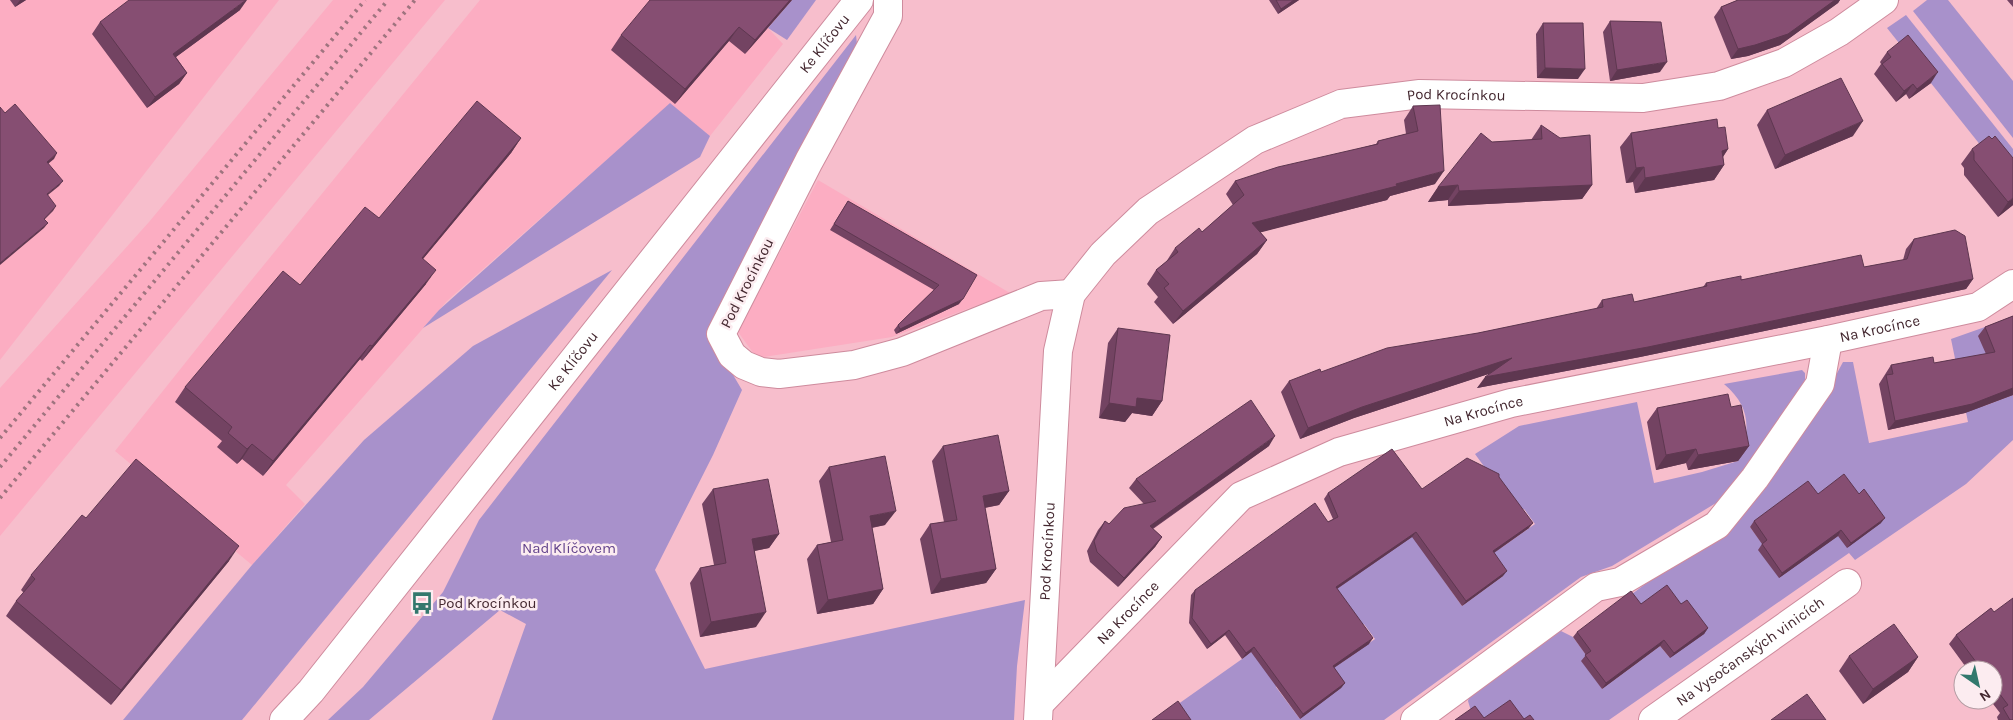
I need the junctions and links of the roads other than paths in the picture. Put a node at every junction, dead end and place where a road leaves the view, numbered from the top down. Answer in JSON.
{"nodes":[{"id":1,"x":860,"y":0,"type":"edge"},
{"id":2,"x":888,"y":0,"type":"edge"},
{"id":3,"x":1884,"y":0,"type":"edge"},
{"id":4,"x":2013,"y":284,"type":"edge"},
{"id":5,"x":1071,"y":294,"type":"junction"},
{"id":6,"x":1828,"y":340,"type":"junction"},
{"id":7,"x":1847,"y":583,"type":"dead end"},
{"id":8,"x":1686,"y":710,"type":"edge"},
{"id":9,"x":1039,"y":712,"type":"edge"},
{"id":10,"x":284,"y":720,"type":"edge"},
{"id":11,"x":1415,"y":720,"type":"edge"},
{"id":12,"x":1653,"y":720,"type":"edge"}],
"edges":[{"from":1,"to":10,"type":"street","name":"Ke Klíčovu"},
{"from":2,"to":5,"type":"street","name":"Pod Krocínkou"},
{"from":3,"to":5,"type":"street","name":"Pod Krocínkou"},
{"from":4,"to":6,"type":"street","name":"Na Krocínce"},
{"from":5,"to":9,"type":"street","name":"Pod Krocínkou"},
{"from":6,"to":9,"type":"street","name":"Na Krocínce"},
{"from":6,"to":11,"type":"street"},
{"from":7,"to":8,"type":"street","name":"Na Vysočanských vinicích"},
{"from":8,"to":12,"type":"street","name":"Na Vysočanských vinicích"}]}
